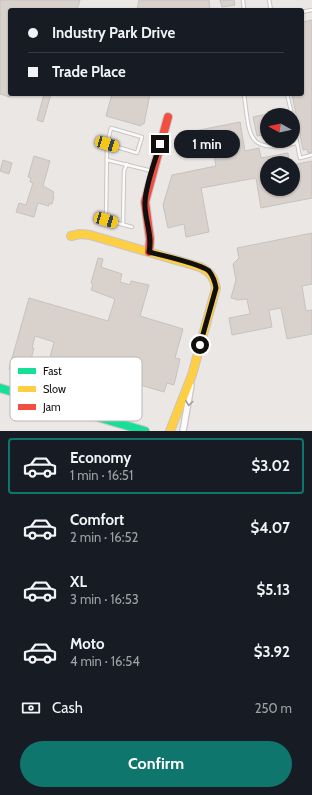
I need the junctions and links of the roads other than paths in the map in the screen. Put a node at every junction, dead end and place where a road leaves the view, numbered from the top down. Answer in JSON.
{"nodes":[{"id":1,"x":244,"y":96,"type":"edge"},
{"id":2,"x":287,"y":96,"type":"edge"},
{"id":3,"x":290,"y":108,"type":"edge"},
{"id":4,"x":168,"y":117,"type":"dead end"},
{"id":5,"x":107,"y":144,"type":"junction"},
{"id":6,"x":260,"y":144,"type":"edge"},
{"id":7,"x":298,"y":148,"type":"edge"},
{"id":8,"x":312,"y":156,"type":"edge"},
{"id":9,"x":107,"y":160,"type":"junction"},
{"id":10,"x":126,"y":164,"type":"junction"},
{"id":11,"x":152,"y":172,"type":"junction"},
{"id":12,"x":123,"y":225,"type":"junction"},
{"id":13,"x":132,"y":227,"type":"dead end"},
{"id":14,"x":71,"y":236,"type":"dead end"},
{"id":15,"x":149,"y":252,"type":"junction"},
{"id":16,"x":192,"y":374,"type":"junction"},
{"id":17,"x":0,"y":388,"type":"edge"},
{"id":18,"x":10,"y":391,"type":"edge"},
{"id":19,"x":111,"y":421,"type":"edge"},
{"id":20,"x":145,"y":431,"type":"edge"},
{"id":21,"x":170,"y":431,"type":"edge"},
{"id":22,"x":183,"y":431,"type":"edge"}],
"edges":[{"from":1,"to":6,"type":"lane"},
{"from":2,"to":3,"type":"lane"},
{"from":4,"to":11,"type":"street"},
{"from":5,"to":5,"type":"lane"},
{"from":5,"to":9,"type":"lane"},
{"from":7,"to":8,"type":"lane"},
{"from":9,"to":10,"type":"lane"},
{"from":9,"to":12,"type":"lane"},
{"from":10,"to":11,"type":"lane"},
{"from":10,"to":12,"type":"lane"},
{"from":11,"to":15,"type":"street"},
{"from":12,"to":13,"type":"lane"},
{"from":14,"to":15,"type":"street"},
{"from":15,"to":16,"type":"street"},
{"from":16,"to":21,"type":"street"},
{"from":16,"to":22,"type":"street","one_way":true},
{"from":17,"to":18,"type":"street"},
{"from":19,"to":20,"type":"street"}]}
